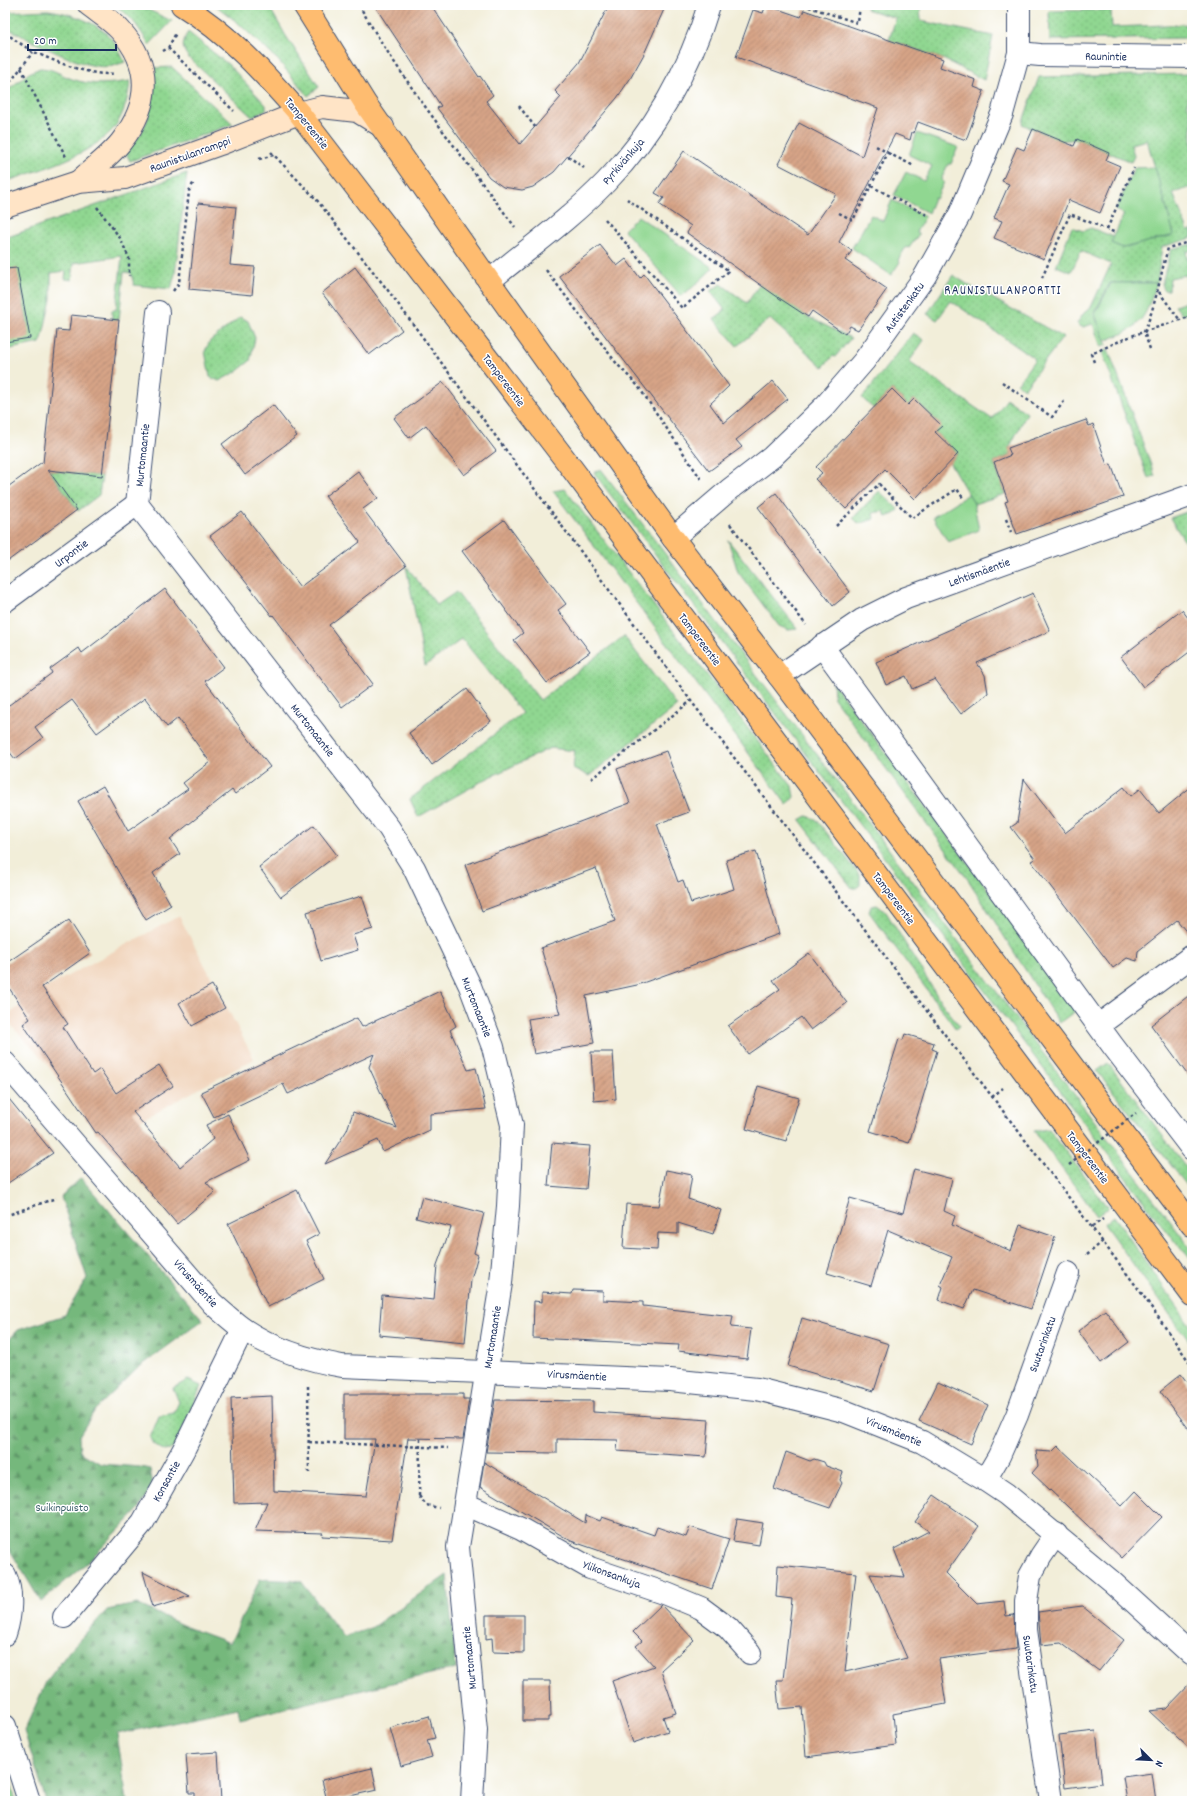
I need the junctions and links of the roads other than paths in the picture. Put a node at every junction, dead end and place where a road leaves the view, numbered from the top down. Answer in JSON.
{"nodes":[{"id":1,"x":89,"y":5,"type":"edge"},
{"id":2,"x":182,"y":5,"type":"edge"},
{"id":3,"x":304,"y":5,"type":"edge"},
{"id":4,"x":710,"y":5,"type":"edge"},
{"id":5,"x":1019,"y":5,"type":"edge"},
{"id":6,"x":1019,"y":53,"type":"junction"},
{"id":7,"x":1192,"y":57,"type":"edge"},
{"id":8,"x":299,"y":112,"type":"junction"},
{"id":9,"x":383,"y":127,"type":"junction"},
{"id":10,"x":78,"y":182,"type":"junction"},
{"id":11,"x":5,"y":206,"type":"edge"},
{"id":12,"x":490,"y":281,"type":"junction"},
{"id":13,"x":158,"y":312,"type":"dead end"},
{"id":14,"x":1192,"y":495,"type":"edge"},
{"id":15,"x":137,"y":504,"type":"junction"},
{"id":16,"x":673,"y":538,"type":"junction"},
{"id":17,"x":5,"y":601,"type":"edge"},
{"id":18,"x":822,"y":646,"type":"junction"},
{"id":19,"x":779,"y":676,"type":"junction"},
{"id":20,"x":1192,"y":956,"type":"edge"},
{"id":21,"x":1099,"y":1025,"type":"junction"},
{"id":22,"x":5,"y":1063,"type":"edge"},
{"id":23,"x":1192,"y":1149,"type":"edge"},
{"id":24,"x":1192,"y":1225,"type":"edge"},
{"id":25,"x":1068,"y":1273,"type":"dead end"},
{"id":26,"x":1192,"y":1295,"type":"edge"},
{"id":27,"x":243,"y":1329,"type":"junction"},
{"id":28,"x":487,"y":1371,"type":"junction"},
{"id":29,"x":985,"y":1480,"type":"junction"},
{"id":30,"x":465,"y":1504,"type":"junction"},
{"id":31,"x":1056,"y":1534,"type":"junction"},
{"id":32,"x":5,"y":1575,"type":"edge"},
{"id":33,"x":64,"y":1617,"type":"dead end"},
{"id":34,"x":5,"y":1634,"type":"edge"},
{"id":35,"x":750,"y":1653,"type":"dead end"},
{"id":36,"x":1192,"y":1656,"type":"edge"},
{"id":37,"x":5,"y":1726,"type":"edge"},
{"id":38,"x":30,"y":1801,"type":"edge"},
{"id":39,"x":472,"y":1801,"type":"edge"},
{"id":40,"x":1051,"y":1801,"type":"edge"}],
"edges":[{"from":1,"to":10,"type":"main road","name":"Raunistulanramppi"},
{"from":2,"to":8,"type":"highway","name":"Tampereentie"},
{"from":3,"to":9,"type":"highway"},
{"from":4,"to":12,"type":"street","name":"Pyrkivänkuja"},
{"from":5,"to":6,"type":"street","name":"Autistenkatu"},
{"from":6,"to":7,"type":"street","name":"Raunintie"},
{"from":6,"to":16,"type":"street","name":"Autistenkatu"},
{"from":8,"to":9,"type":"main road","name":"Raunistulanramppi"},
{"from":8,"to":10,"type":"main road","name":"Raunistulanramppi"},
{"from":8,"to":26,"type":"highway","name":"Tampereentie"},
{"from":9,"to":12,"type":"highway"},
{"from":10,"to":11,"type":"main road","name":"Raunistulanramppi"},
{"from":12,"to":16,"type":"highway"},
{"from":13,"to":15,"type":"street","name":"Murtomaantie"},
{"from":14,"to":18,"type":"street","name":"Lehtismäentie"},
{"from":15,"to":17,"type":"street","name":"Urpontie"},
{"from":15,"to":28,"type":"street","name":"Murtomaantie"},
{"from":16,"to":19,"type":"highway"},
{"from":18,"to":19,"type":"street","name":"Lehtismäentie"},
{"from":18,"to":21,"type":"street"},
{"from":19,"to":24,"type":"highway"},
{"from":20,"to":21,"type":"street"},
{"from":21,"to":23,"type":"street"},
{"from":22,"to":27,"type":"street","name":"Virusmäentie"},
{"from":25,"to":29,"type":"street","name":"Suutarinkatu"},
{"from":27,"to":28,"type":"street","name":"Virusmäentie"},
{"from":27,"to":33,"type":"street","name":"Konsantie"},
{"from":28,"to":29,"type":"street","name":"Virusmäentie"},
{"from":28,"to":30,"type":"street","name":"Murtomaantie"},
{"from":29,"to":31,"type":"street","name":"Virusmäentie"},
{"from":30,"to":35,"type":"street","name":"Ylikonsankuja"},
{"from":30,"to":39,"type":"street","name":"Murtomaantie"},
{"from":31,"to":36,"type":"street","name":"Virusmäentie"},
{"from":31,"to":40,"type":"street","name":"Suutarinkatu"},
{"from":32,"to":34,"type":"street"},
{"from":37,"to":38,"type":"street"}]}
